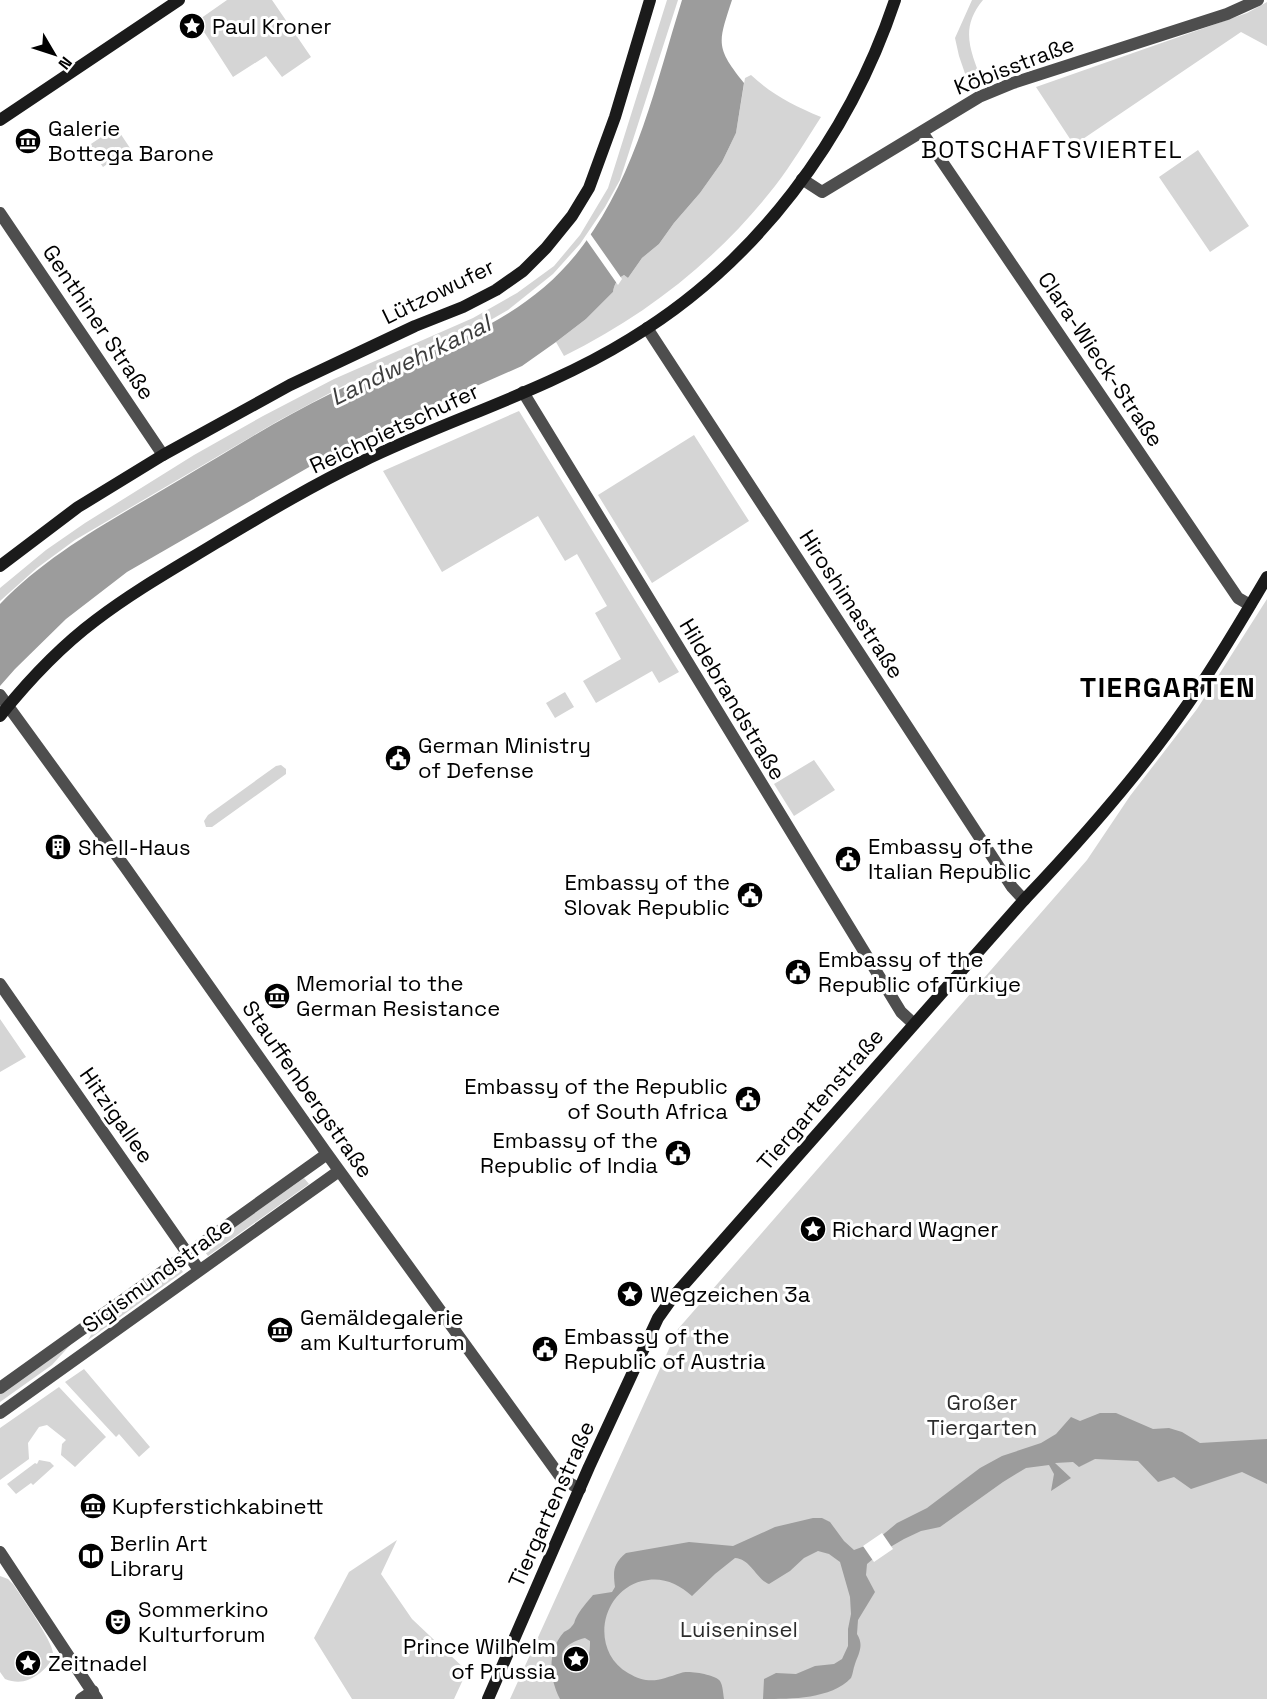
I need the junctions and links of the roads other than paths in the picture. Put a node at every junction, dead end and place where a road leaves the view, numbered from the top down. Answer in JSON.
{"nodes":[{"id":1,"x":179,"y":0,"type":"edge"},
{"id":2,"x":650,"y":0,"type":"edge"},
{"id":3,"x":895,"y":0,"type":"edge"},
{"id":4,"x":1258,"y":0,"type":"edge"},
{"id":5,"x":0,"y":120,"type":"edge"},
{"id":6,"x":922,"y":132,"type":"junction"},
{"id":7,"x":802,"y":179,"type":"junction"},
{"id":8,"x":0,"y":213,"type":"edge"},
{"id":9,"x":647,"y":328,"type":"junction"},
{"id":10,"x":523,"y":392,"type":"junction"},
{"id":11,"x":163,"y":454,"type":"junction"},
{"id":12,"x":0,"y":567,"type":"edge"},
{"id":13,"x":1267,"y":577,"type":"edge"},
{"id":14,"x":1250,"y":605,"type":"junction"},
{"id":15,"x":2,"y":704,"type":"edge"},
{"id":16,"x":1024,"y":900,"type":"junction"},
{"id":17,"x":0,"y":984,"type":"edge"},
{"id":18,"x":914,"y":1024,"type":"junction"},
{"id":19,"x":327,"y":1154,"type":"junction"},
{"id":20,"x":339,"y":1172,"type":"junction"},
{"id":21,"x":187,"y":1253,"type":"junction"},
{"id":22,"x":199,"y":1270,"type":"junction"},
{"id":23,"x":0,"y":1388,"type":"edge"},
{"id":24,"x":0,"y":1413,"type":"edge"},
{"id":25,"x":580,"y":1489,"type":"junction"},
{"id":26,"x":0,"y":1552,"type":"edge"},
{"id":27,"x":95,"y":1695,"type":"edge"},
{"id":28,"x":81,"y":1699,"type":"edge"},
{"id":29,"x":488,"y":1699,"type":"edge"}],
"edges":[{"from":1,"to":5,"type":"main road"},
{"from":2,"to":11,"type":"main road","name":"Lützowufer"},
{"from":3,"to":7,"type":"main road","name":"Reichpietschufer"},
{"from":4,"to":6,"type":"street","name":"Köbisstraße"},
{"from":6,"to":7,"type":"street","name":"Köbisstraße"},
{"from":6,"to":14,"type":"street","name":"Clara-Wieck-Straße"},
{"from":7,"to":9,"type":"main road","name":"Reichpietschufer"},
{"from":8,"to":11,"type":"street","name":"Genthiner Straße"},
{"from":9,"to":10,"type":"main road","name":"Reichpietschufer"},
{"from":9,"to":16,"type":"street","name":"Hiroshimastraße"},
{"from":10,"to":15,"type":"main road","name":"Reichpietschufer"},
{"from":10,"to":18,"type":"street","name":"Hildebrandstraße"},
{"from":11,"to":12,"type":"main road","name":"Lützowufer"},
{"from":13,"to":14,"type":"main road","name":"Tiergartenstraße"},
{"from":14,"to":16,"type":"main road","name":"Tiergartenstraße"},
{"from":15,"to":19,"type":"street","name":"Stauffenbergstraße"},
{"from":16,"to":18,"type":"main road","name":"Tiergartenstraße"},
{"from":17,"to":21,"type":"street","name":"Hitzigallee"},
{"from":18,"to":25,"type":"main road","name":"Tiergartenstraße"},
{"from":19,"to":20,"type":"street","name":"Stauffenbergstraße"},
{"from":19,"to":21,"type":"street","name":"Sigismundstraße"},
{"from":20,"to":22,"type":"street","name":"Sigismundstraße"},
{"from":20,"to":25,"type":"street","name":"Stauffenbergstraße"},
{"from":21,"to":22,"type":"street","name":"Hitzigallee"},
{"from":21,"to":23,"type":"street","name":"Sigismundstraße"},
{"from":22,"to":24,"type":"street","name":"Sigismundstraße"},
{"from":25,"to":29,"type":"main road","name":"Tiergartenstraße"},
{"from":26,"to":27,"type":"street"},
{"from":27,"to":28,"type":"street"}]}
